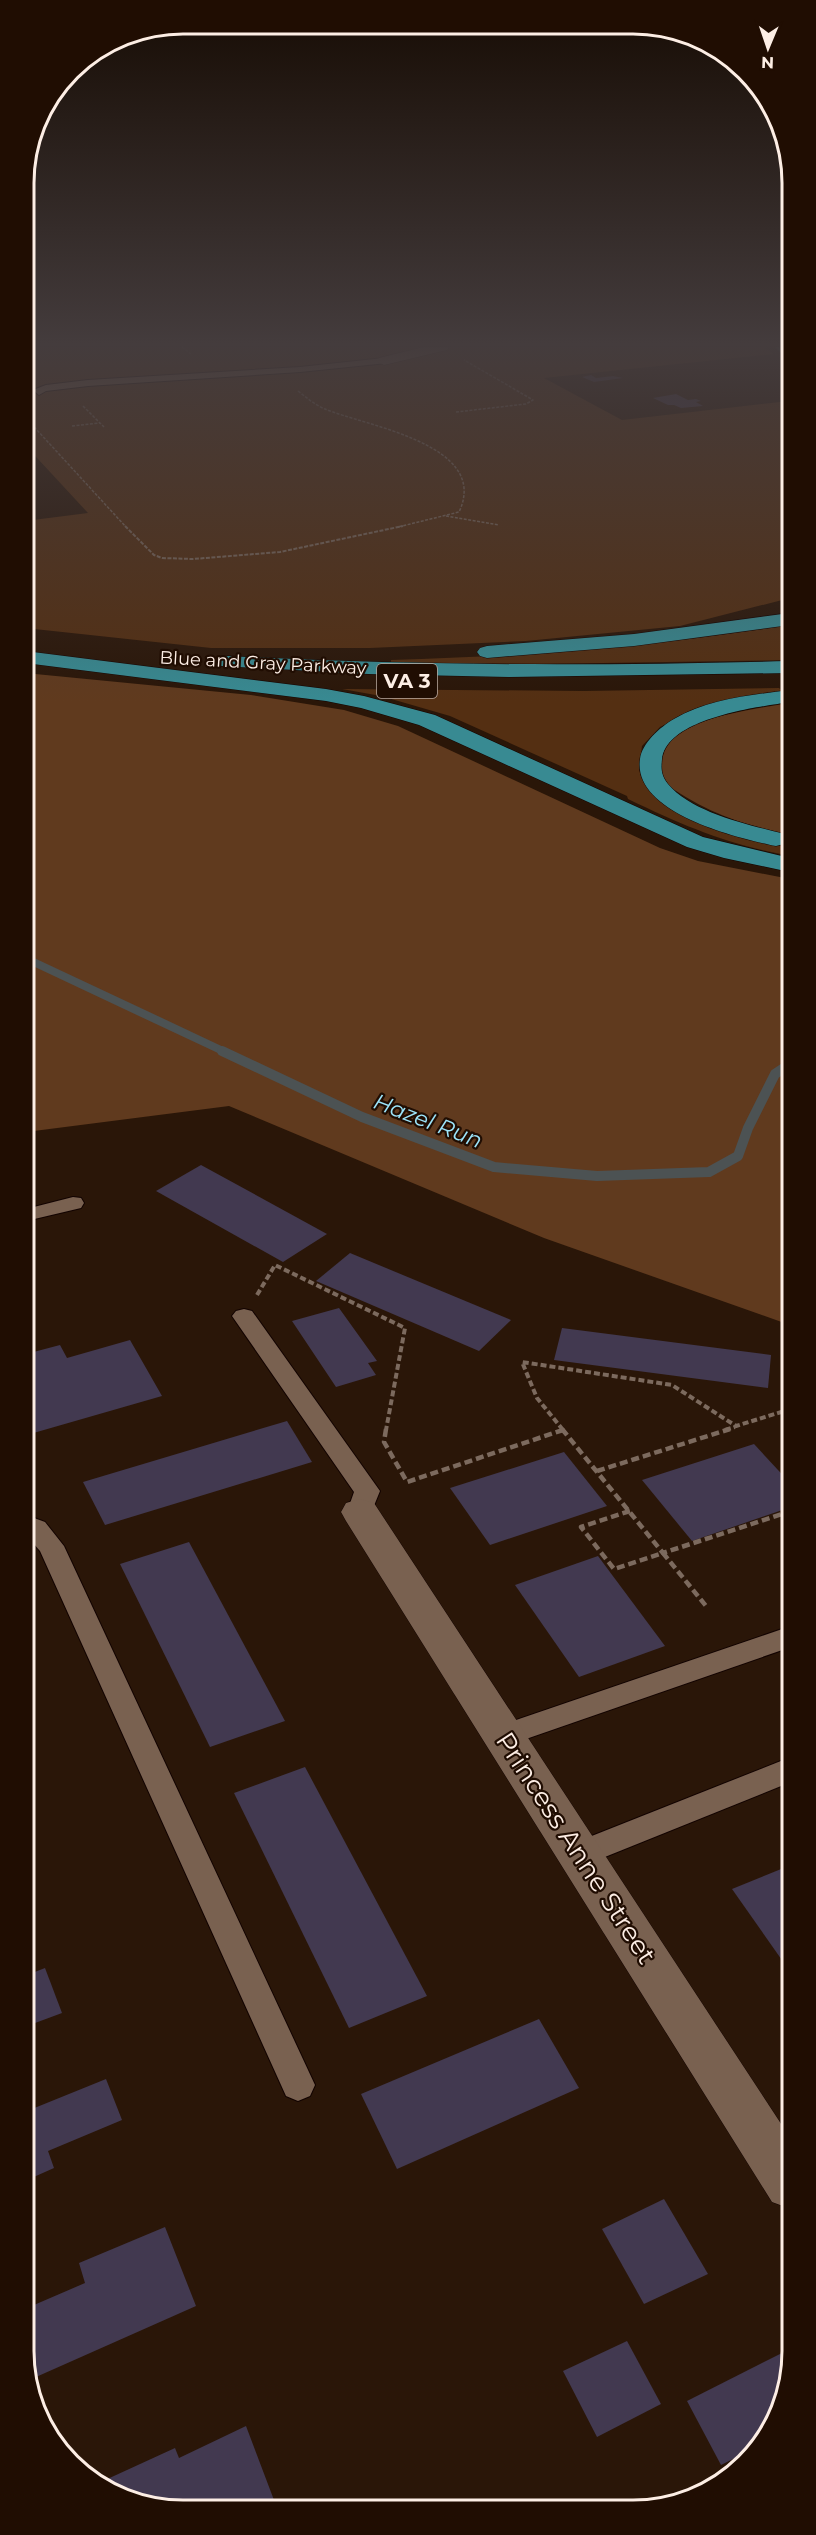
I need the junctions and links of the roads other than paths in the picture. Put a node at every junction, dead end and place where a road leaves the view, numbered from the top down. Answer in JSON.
{"nodes":[{"id":1,"x":782,"y":611,"type":"edge"},
{"id":2,"x":782,"y":620,"type":"edge"},
{"id":3,"x":726,"y":628,"type":"junction"},
{"id":4,"x":35,"y":646,"type":"edge"},
{"id":5,"x":35,"y":658,"type":"edge"},
{"id":6,"x":35,"y":658,"type":"edge"},
{"id":7,"x":192,"y":660,"type":"junction"},
{"id":8,"x":782,"y":667,"type":"edge"},
{"id":9,"x":782,"y":680,"type":"edge"},
{"id":10,"x":782,"y":697,"type":"edge"},
{"id":11,"x":782,"y":839,"type":"edge"},
{"id":12,"x":782,"y":863,"type":"edge"},
{"id":13,"x":74,"y":1203,"type":"dead end"},
{"id":14,"x":35,"y":1213,"type":"edge"},
{"id":15,"x":244,"y":1316,"type":"road end"},
{"id":16,"x":360,"y":1512,"type":"joint"},
{"id":17,"x":35,"y":1528,"type":"edge"},
{"id":18,"x":781,"y":1639,"type":"edge"},
{"id":19,"x":503,"y":1736,"type":"junction"},
{"id":20,"x":781,"y":1773,"type":"edge"},
{"id":21,"x":580,"y":1854,"type":"junction"},
{"id":22,"x":298,"y":2085,"type":"dead end"},
{"id":23,"x":781,"y":2168,"type":"edge"}],
"edges":[{"from":1,"to":3,"type":"highway"},
{"from":2,"to":3,"type":"highway"},
{"from":3,"to":7,"type":"highway"},
{"from":4,"to":7,"type":"highway","name":"Blue and Gray Parkway","number":"VA 3"},
{"from":5,"to":9,"type":"highway","name":"Blue and Gray Parkway","number":"VA 3"},
{"from":6,"to":12,"type":"highway"},
{"from":7,"to":8,"type":"highway","name":"Blue and Gray Parkway","number":"VA 3"},
{"from":10,"to":11,"type":"highway"},
{"from":13,"to":14,"type":"lane"},
{"from":15,"to":16,"type":"lane"},
{"from":16,"to":19,"type":"street","name":"Princess Anne Street"},
{"from":17,"to":22,"type":"lane"},
{"from":18,"to":19,"type":"lane"},
{"from":19,"to":21,"type":"street","name":"Princess Anne Street"},
{"from":20,"to":21,"type":"lane"},
{"from":21,"to":23,"type":"street","name":"Princess Anne Street"}]}
